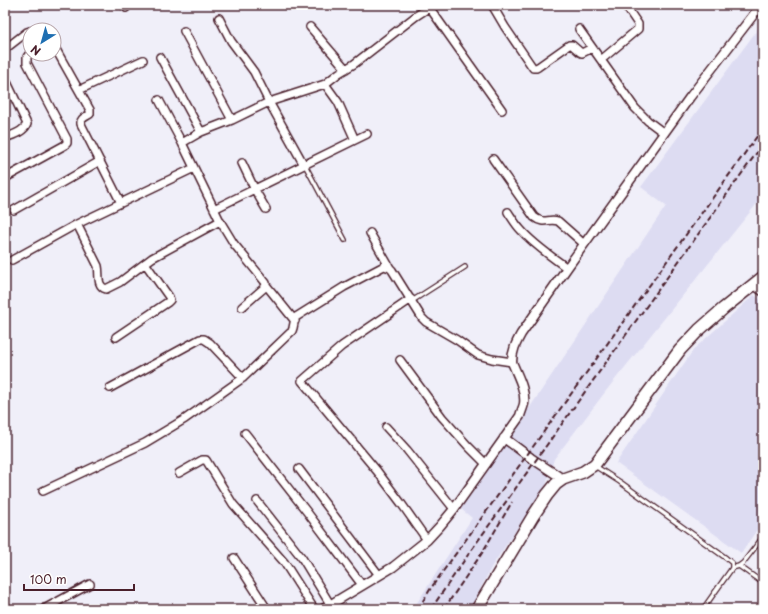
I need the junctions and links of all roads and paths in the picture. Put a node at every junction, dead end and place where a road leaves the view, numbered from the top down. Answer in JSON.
{"nodes":[{"id":1,"x":492,"y":5,"type":"edge"},
{"id":2,"x":625,"y":5,"type":"edge"},
{"id":3,"x":761,"y":5,"type":"edge"},
{"id":4,"x":431,"y":6,"type":"edge"},
{"id":5,"x":219,"y":18,"type":"dead end"},
{"id":6,"x":310,"y":27,"type":"dead end"},
{"id":7,"x":578,"y":29,"type":"dead end"},
{"id":8,"x":184,"y":31,"type":"dead end"},
{"id":9,"x":22,"y":36,"type":"edge"},
{"id":10,"x":592,"y":48,"type":"junction"},
{"id":11,"x":5,"y":49,"type":"edge"},
{"id":12,"x":160,"y":57,"type":"dead end"},
{"id":13,"x":62,"y":60,"type":"edge"},
{"id":14,"x":143,"y":60,"type":"dead end"},
{"id":15,"x":601,"y":60,"type":"junction"},
{"id":16,"x":27,"y":62,"type":"edge"},
{"id":17,"x":346,"y":69,"type":"junction"},
{"id":18,"x":5,"y":78,"type":"edge"},
{"id":19,"x":325,"y":84,"type":"junction"},
{"id":20,"x":79,"y":90,"type":"junction"},
{"id":21,"x":159,"y":100,"type":"dead end"},
{"id":22,"x":269,"y":102,"type":"junction"},
{"id":23,"x":502,"y":110,"type":"dead end"},
{"id":24,"x":232,"y":120,"type":"junction"},
{"id":25,"x":201,"y":132,"type":"junction"},
{"id":26,"x":664,"y":133,"type":"junction"},
{"id":27,"x":367,"y":134,"type":"dead end"},
{"id":28,"x":5,"y":138,"type":"edge"},
{"id":29,"x":355,"y":140,"type":"junction"},
{"id":30,"x":182,"y":143,"type":"junction"},
{"id":31,"x":493,"y":159,"type":"dead end"},
{"id":32,"x":100,"y":161,"type":"junction"},
{"id":33,"x":242,"y":163,"type":"dead end"},
{"id":34,"x":304,"y":165,"type":"junction"},
{"id":35,"x":194,"y":168,"type":"junction"},
{"id":36,"x":5,"y":178,"type":"edge"},
{"id":37,"x":255,"y":190,"type":"junction"},
{"id":38,"x":121,"y":203,"type":"junction"},
{"id":39,"x":214,"y":209,"type":"junction"},
{"id":40,"x":266,"y":209,"type":"dead end"},
{"id":41,"x":14,"y":210,"type":"dead end"},
{"id":42,"x":508,"y":212,"type":"dead end"},
{"id":43,"x":220,"y":221,"type":"junction"},
{"id":44,"x":78,"y":224,"type":"junction"},
{"id":45,"x":370,"y":233,"type":"dead end"},
{"id":46,"x":345,"y":240,"type":"dead end"},
{"id":47,"x":584,"y":244,"type":"junction"},
{"id":48,"x":12,"y":260,"type":"dead end"},
{"id":49,"x":145,"y":263,"type":"junction"},
{"id":50,"x":465,"y":267,"type":"dead end"},
{"id":51,"x":390,"y":268,"type":"junction"},
{"id":52,"x":567,"y":268,"type":"junction"},
{"id":53,"x":763,"y":277,"type":"edge"},
{"id":54,"x":753,"y":284,"type":"junction"},
{"id":55,"x":266,"y":285,"type":"junction"},
{"id":56,"x":763,"y":292,"type":"edge"},
{"id":57,"x":411,"y":300,"type":"junction"},
{"id":58,"x":242,"y":308,"type":"dead end"},
{"id":59,"x":294,"y":321,"type":"junction"},
{"id":60,"x":116,"y":337,"type":"dead end"},
{"id":61,"x":400,"y":360,"type":"dead end"},
{"id":62,"x":512,"y":362,"type":"junction"},
{"id":63,"x":244,"y":378,"type":"junction"},
{"id":64,"x":110,"y":388,"type":"dead end"},
{"id":65,"x":386,"y":427,"type":"dead end"},
{"id":66,"x":245,"y":433,"type":"dead end"},
{"id":67,"x":504,"y":438,"type":"junction"},
{"id":68,"x":486,"y":464,"type":"junction"},
{"id":69,"x":594,"y":465,"type":"junction"},
{"id":70,"x":299,"y":469,"type":"dead end"},
{"id":71,"x":179,"y":472,"type":"dead end"},
{"id":72,"x":563,"y":479,"type":"junction"},
{"id":73,"x":43,"y":491,"type":"dead end"},
{"id":74,"x":257,"y":501,"type":"dead end"},
{"id":75,"x":454,"y":509,"type":"junction"},
{"id":76,"x":763,"y":537,"type":"edge"},
{"id":77,"x":427,"y":540,"type":"junction"},
{"id":78,"x":234,"y":558,"type":"dead end"},
{"id":79,"x":738,"y":566,"type":"junction"},
{"id":80,"x":732,"y":568,"type":"junction"},
{"id":81,"x":379,"y":575,"type":"junction"},
{"id":82,"x":763,"y":583,"type":"edge"},
{"id":83,"x":90,"y":584,"type":"dead end"},
{"id":84,"x":362,"y":585,"type":"junction"},
{"id":85,"x":326,"y":607,"type":"edge"},
{"id":86,"x":44,"y":609,"type":"edge"},
{"id":87,"x":267,"y":609,"type":"edge"},
{"id":88,"x":314,"y":609,"type":"edge"},
{"id":89,"x":477,"y":609,"type":"edge"},
{"id":90,"x":703,"y":609,"type":"edge"}],
"edges":[{"from":1,"to":10,"type":"street"},
{"from":2,"to":15,"type":"street"},
{"from":3,"to":26,"type":"street"},
{"from":4,"to":17,"type":"street"},
{"from":4,"to":23,"type":"street"},
{"from":5,"to":22,"type":"street"},
{"from":6,"to":17,"type":"street"},
{"from":7,"to":10,"type":"street"},
{"from":8,"to":24,"type":"street"},
{"from":9,"to":11,"type":"street"},
{"from":10,"to":15,"type":"street"},
{"from":12,"to":25,"type":"street"},
{"from":13,"to":20,"type":"street"},
{"from":14,"to":20,"type":"street"},
{"from":15,"to":26,"type":"street"},
{"from":16,"to":36,"type":"street"},
{"from":17,"to":19,"type":"street"},
{"from":18,"to":28,"type":"street"},
{"from":19,"to":22,"type":"street"},
{"from":19,"to":29,"type":"street"},
{"from":20,"to":32,"type":"street"},
{"from":21,"to":30,"type":"street"},
{"from":22,"to":24,"type":"street"},
{"from":22,"to":34,"type":"street"},
{"from":24,"to":25,"type":"street"},
{"from":25,"to":30,"type":"street"},
{"from":26,"to":47,"type":"street"},
{"from":27,"to":29,"type":"street"},
{"from":29,"to":34,"type":"street"},
{"from":30,"to":35,"type":"street"},
{"from":31,"to":47,"type":"street"},
{"from":32,"to":38,"type":"street"},
{"from":32,"to":41,"type":"street"},
{"from":33,"to":37,"type":"street"},
{"from":34,"to":37,"type":"street"},
{"from":34,"to":46,"type":"lane"},
{"from":35,"to":38,"type":"street"},
{"from":35,"to":39,"type":"street"},
{"from":37,"to":39,"type":"street"},
{"from":37,"to":40,"type":"street"},
{"from":38,"to":44,"type":"street"},
{"from":39,"to":43,"type":"street"},
{"from":42,"to":52,"type":"street"},
{"from":43,"to":49,"type":"street"},
{"from":43,"to":55,"type":"street"},
{"from":44,"to":48,"type":"street"},
{"from":44,"to":49,"type":"street"},
{"from":45,"to":51,"type":"street"},
{"from":47,"to":52,"type":"street"},
{"from":49,"to":60,"type":"street"},
{"from":50,"to":57,"type":"lane"},
{"from":51,"to":57,"type":"street"},
{"from":51,"to":59,"type":"street"},
{"from":52,"to":62,"type":"street"},
{"from":53,"to":54,"type":"main road"},
{"from":54,"to":56,"type":"street"},
{"from":54,"to":69,"type":"main road"},
{"from":55,"to":58,"type":"street"},
{"from":55,"to":59,"type":"street"},
{"from":57,"to":62,"type":"street"},
{"from":57,"to":77,"type":"street"},
{"from":59,"to":63,"type":"street"},
{"from":61,"to":68,"type":"street"},
{"from":62,"to":67,"type":"street"},
{"from":63,"to":64,"type":"street"},
{"from":63,"to":73,"type":"street"},
{"from":65,"to":75,"type":"street"},
{"from":66,"to":84,"type":"street"},
{"from":67,"to":68,"type":"street"},
{"from":67,"to":72,"type":"street"},
{"from":68,"to":75,"type":"street"},
{"from":69,"to":72,"type":"main road"},
{"from":69,"to":80,"type":"lane"},
{"from":70,"to":81,"type":"street"},
{"from":71,"to":88,"type":"street"},
{"from":72,"to":89,"type":"main road"},
{"from":74,"to":85,"type":"street"},
{"from":75,"to":77,"type":"street"},
{"from":76,"to":79,"type":"lane"},
{"from":77,"to":81,"type":"street"},
{"from":78,"to":87,"type":"street"},
{"from":79,"to":80,"type":"lane"},
{"from":79,"to":82,"type":"lane"},
{"from":80,"to":90,"type":"lane"},
{"from":81,"to":84,"type":"street"},
{"from":83,"to":86,"type":"street"},
{"from":84,"to":85,"type":"street"}]}
